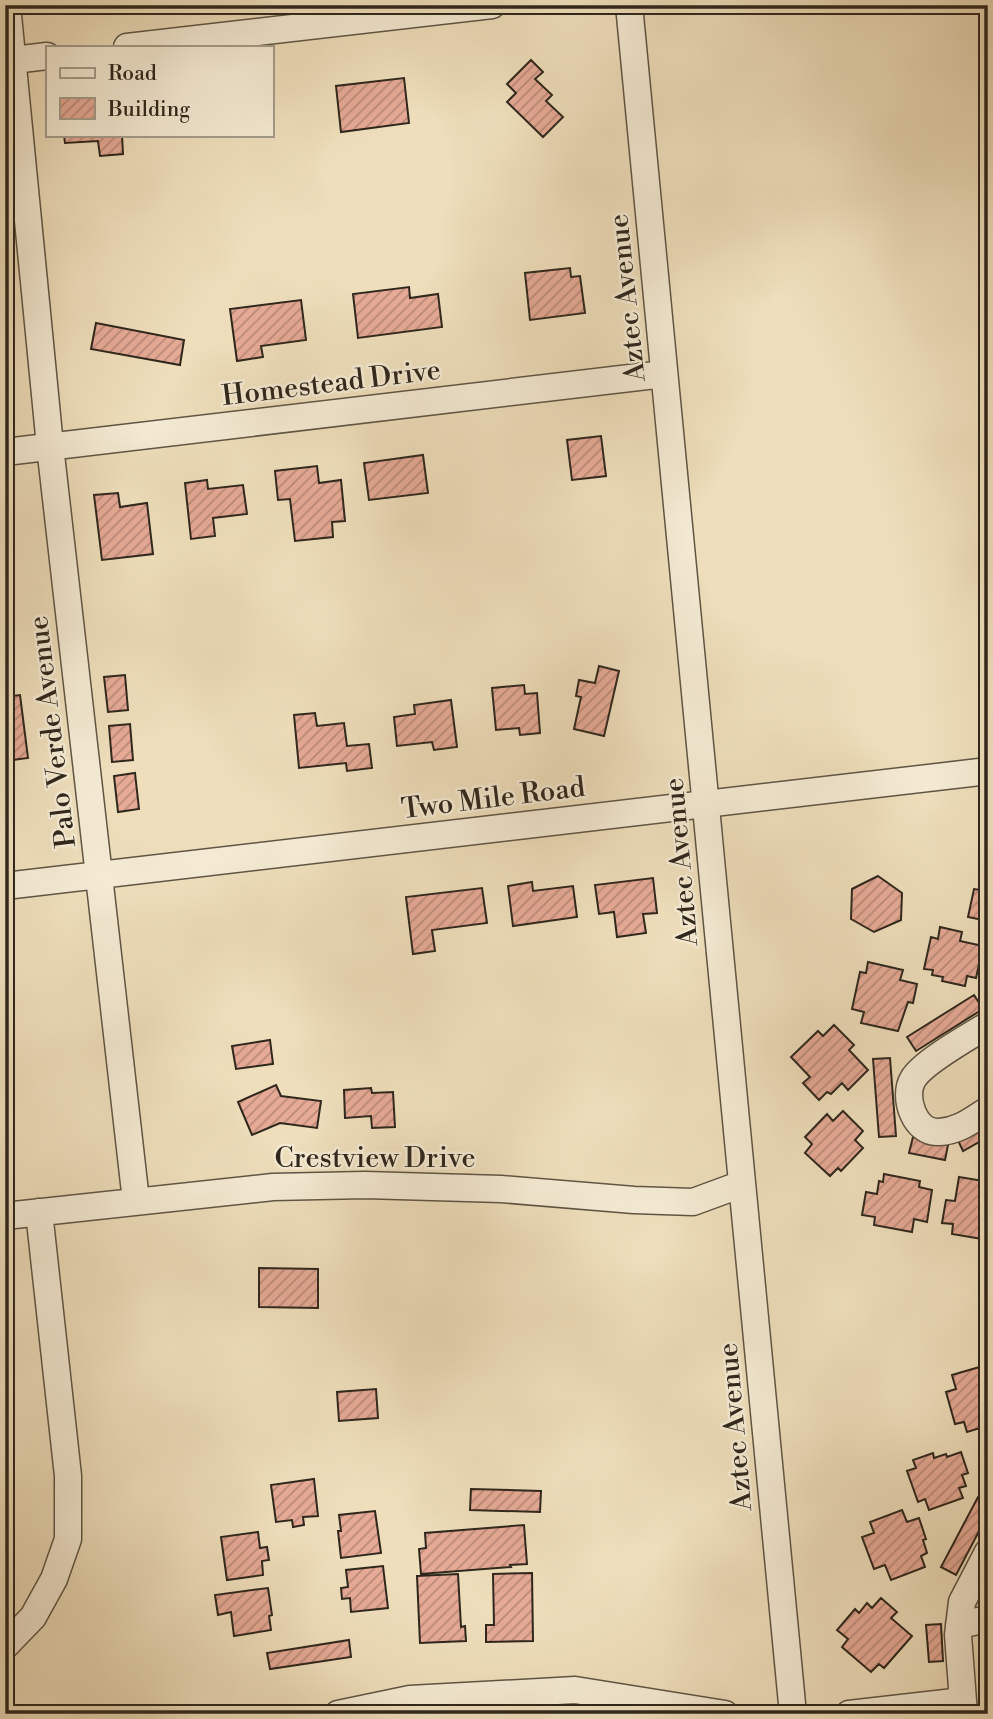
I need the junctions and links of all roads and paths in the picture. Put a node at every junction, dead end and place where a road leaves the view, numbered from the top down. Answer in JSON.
{"nodes":[{"id":1,"x":7,"y":5,"type":"edge"},
{"id":2,"x":492,"y":5,"type":"edge"},
{"id":3,"x":629,"y":5,"type":"edge"},
{"id":4,"x":136,"y":46,"type":"edge"},
{"id":5,"x":46,"y":57,"type":"edge"},
{"id":6,"x":9,"y":61,"type":"edge"},
{"id":7,"x":664,"y":374,"type":"junction"},
{"id":8,"x":50,"y":446,"type":"junction"},
{"id":9,"x":5,"y":452,"type":"edge"},
{"id":10,"x":988,"y":771,"type":"edge"},
{"id":11,"x":706,"y":804,"type":"junction"},
{"id":12,"x":100,"y":875,"type":"junction"},
{"id":13,"x":5,"y":886,"type":"edge"},
{"id":14,"x":988,"y":1025,"type":"edge"},
{"id":15,"x":988,"y":1110,"type":"edge"},
{"id":16,"x":742,"y":1184,"type":"junction"},
{"id":17,"x":136,"y":1201,"type":"junction"},
{"id":18,"x":39,"y":1212,"type":"junction"},
{"id":19,"x":5,"y":1216,"type":"edge"},
{"id":20,"x":988,"y":1552,"type":"edge"},
{"id":21,"x":988,"y":1619,"type":"edge"},
{"id":22,"x":959,"y":1625,"type":"junction"},
{"id":23,"x":5,"y":1646,"type":"edge"},
{"id":24,"x":964,"y":1707,"type":"edge"},
{"id":25,"x":338,"y":1714,"type":"edge"},
{"id":26,"x":725,"y":1714,"type":"edge"},
{"id":27,"x":793,"y":1714,"type":"edge"},
{"id":28,"x":849,"y":1714,"type":"edge"}],
"edges":[{"from":1,"to":6,"type":"street","name":"Palo Verde Avenue"},
{"from":2,"to":4,"type":"street"},
{"from":3,"to":7,"type":"street","name":"Aztec Avenue"},
{"from":5,"to":6,"type":"street"},
{"from":6,"to":8,"type":"street","name":"Palo Verde Avenue"},
{"from":7,"to":8,"type":"street","name":"Homestead Drive"},
{"from":7,"to":11,"type":"street","name":"Aztec Avenue"},
{"from":8,"to":9,"type":"street","name":"Homestead Drive"},
{"from":8,"to":12,"type":"street","name":"Palo Verde Avenue"},
{"from":10,"to":11,"type":"street","name":"Two Mile Road"},
{"from":11,"to":12,"type":"street","name":"Two Mile Road"},
{"from":11,"to":16,"type":"street","name":"Aztec Avenue"},
{"from":12,"to":13,"type":"street","name":"Two Mile Road"},
{"from":12,"to":17,"type":"street","name":"Palo Verde Avenue"},
{"from":14,"to":15,"type":"street"},
{"from":16,"to":17,"type":"street","name":"Crestview Drive"},
{"from":16,"to":27,"type":"street","name":"Aztec Avenue"},
{"from":17,"to":18,"type":"street","name":"Crestview Drive"},
{"from":18,"to":19,"type":"street","name":"Crestview Drive"},
{"from":18,"to":23,"type":"street"},
{"from":20,"to":22,"type":"street"},
{"from":21,"to":22,"type":"street"},
{"from":22,"to":24,"type":"street"},
{"from":24,"to":28,"type":"street"},
{"from":25,"to":26,"type":"street"}]}
